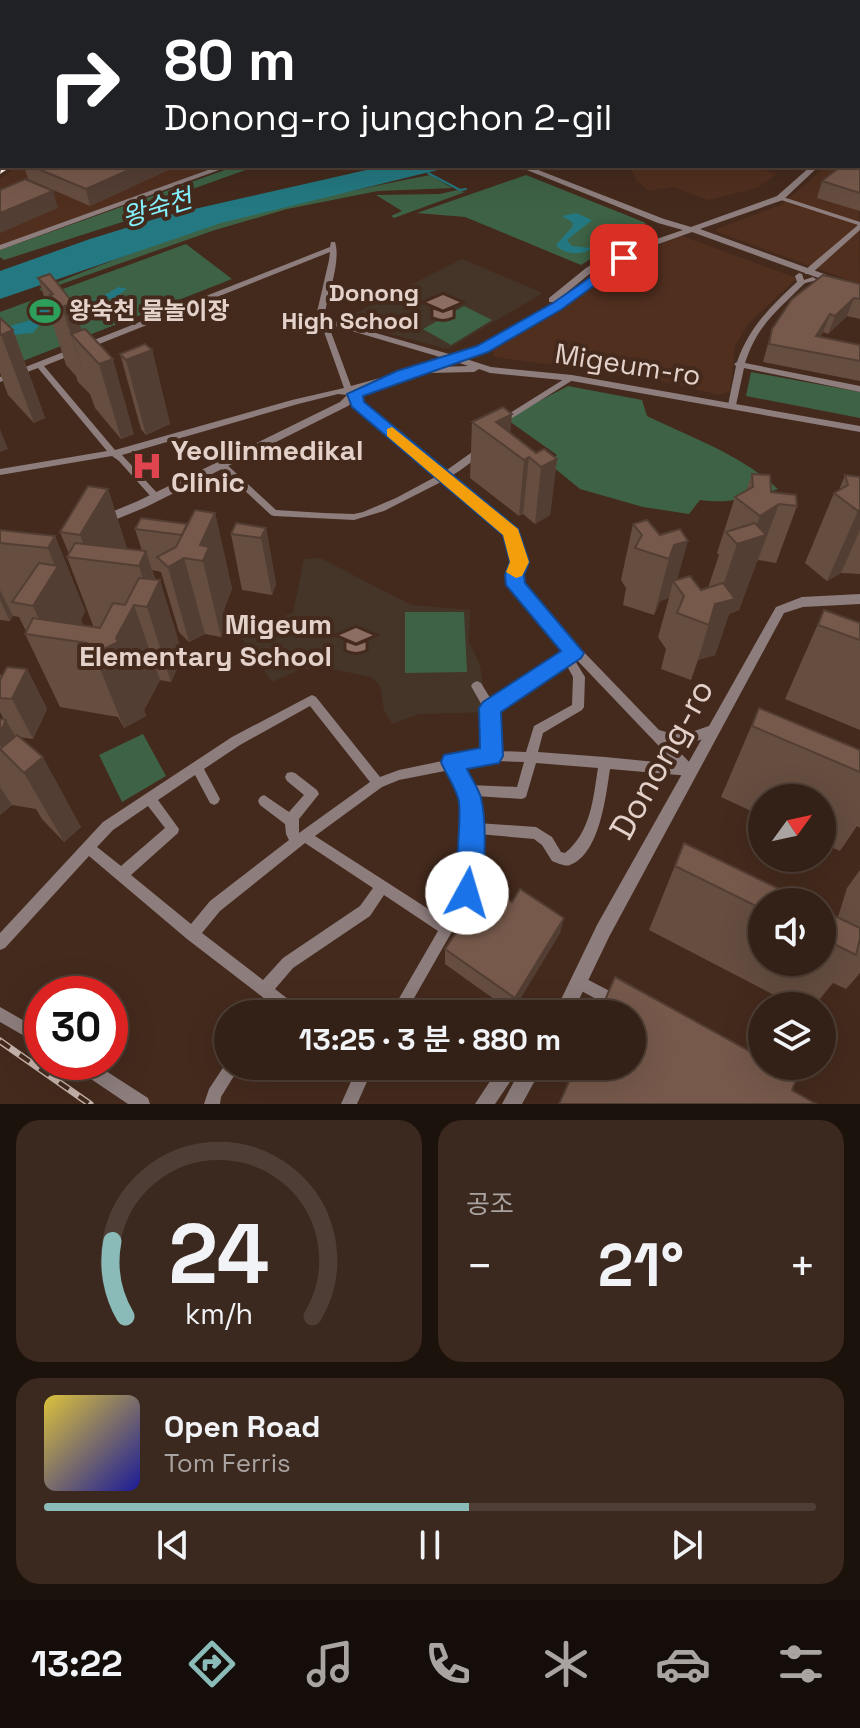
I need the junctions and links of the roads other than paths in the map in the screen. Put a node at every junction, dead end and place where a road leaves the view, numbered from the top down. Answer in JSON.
{"nodes":[{"id":1,"x":220,"y":168,"type":"edge"},
{"id":2,"x":526,"y":168,"type":"edge"},
{"id":3,"x":804,"y":168,"type":"edge"},
{"id":4,"x":813,"y":168,"type":"edge"},
{"id":5,"x":780,"y":198,"type":"junction"},
{"id":6,"x":860,"y":226,"type":"edge"},
{"id":7,"x":684,"y":228,"type":"junction"},
{"id":8,"x":0,"y":248,"type":"edge"},
{"id":9,"x":313,"y":256,"type":"junction"},
{"id":10,"x":333,"y":260,"type":"junction"},
{"id":11,"x":805,"y":278,"type":"junction"},
{"id":12,"x":860,"y":290,"type":"edge"},
{"id":13,"x":860,"y":296,"type":"edge"},
{"id":14,"x":322,"y":317,"type":"junction"},
{"id":15,"x":482,"y":349,"type":"junction"},
{"id":16,"x":453,"y":358,"type":"junction"},
{"id":17,"x":738,"y":364,"type":"junction"},
{"id":18,"x":39,"y":365,"type":"junction"},
{"id":19,"x":485,"y":369,"type":"junction"},
{"id":20,"x":502,"y":370,"type":"junction"},
{"id":21,"x":406,"y":373,"type":"junction"},
{"id":22,"x":572,"y":378,"type":"junction"},
{"id":23,"x":0,"y":380,"type":"edge"},
{"id":24,"x":860,"y":389,"type":"edge"},
{"id":25,"x":352,"y":392,"type":"junction"},
{"id":26,"x":732,"y":405,"type":"junction"},
{"id":27,"x":496,"y":428,"type":"edge"},
{"id":28,"x":860,"y":429,"type":"edge"},
{"id":29,"x":488,"y":439,"type":"edge"},
{"id":30,"x":113,"y":453,"type":"junction"},
{"id":31,"x":221,"y":464,"type":"junction"},
{"id":32,"x":0,"y":472,"type":"edge"},
{"id":33,"x":444,"y":476,"type":"junction"},
{"id":34,"x":156,"y":497,"type":"junction"},
{"id":35,"x":89,"y":525,"type":"edge"},
{"id":36,"x":860,"y":599,"type":"edge"},
{"id":37,"x":571,"y":655,"type":"junction"},
{"id":38,"x":477,"y":686,"type":"dead end"},
{"id":39,"x":490,"y":708,"type":"junction"},
{"id":40,"x":714,"y":729,"type":"junction"},
{"id":41,"x":653,"y":733,"type":"junction"},
{"id":42,"x":492,"y":756,"type":"junction"},
{"id":43,"x":530,"y":757,"type":"junction"},
{"id":44,"x":452,"y":762,"type":"junction"},
{"id":45,"x":605,"y":762,"type":"junction"},
{"id":46,"x":197,"y":767,"type":"junction"},
{"id":47,"x":690,"y":771,"type":"junction"},
{"id":48,"x":291,"y":777,"type":"dead end"},
{"id":49,"x":378,"y":783,"type":"junction"},
{"id":50,"x":467,"y":790,"type":"junction"},
{"id":51,"x":149,"y":798,"type":"junction"},
{"id":52,"x":214,"y":799,"type":"dead end"},
{"id":53,"x":264,"y":801,"type":"dead end"},
{"id":54,"x":291,"y":821,"type":"junction"},
{"id":55,"x":471,"y":828,"type":"junction"},
{"id":56,"x":300,"y":839,"type":"junction"},
{"id":57,"x":88,"y":847,"type":"junction"},
{"id":58,"x":122,"y":874,"type":"junction"},
{"id":59,"x":382,"y":887,"type":"junction"},
{"id":60,"x":446,"y":928,"type":"junction"},
{"id":61,"x":192,"y":934,"type":"junction"},
{"id":62,"x":0,"y":943,"type":"edge"},
{"id":63,"x":579,"y":982,"type":"junction"},
{"id":64,"x":269,"y":993,"type":"junction"},
{"id":65,"x":268,"y":1000,"type":"edge"},
{"id":66,"x":278,"y":1000,"type":"edge"},
{"id":67,"x":405,"y":1000,"type":"edge"},
{"id":68,"x":570,"y":1000,"type":"edge"},
{"id":69,"x":613,"y":1000,"type":"edge"},
{"id":70,"x":0,"y":1014,"type":"edge"},
{"id":71,"x":24,"y":1028,"type":"edge"},
{"id":72,"x":105,"y":1080,"type":"edge"},
{"id":73,"x":223,"y":1080,"type":"edge"},
{"id":74,"x":359,"y":1080,"type":"edge"},
{"id":75,"x":501,"y":1080,"type":"edge"},
{"id":76,"x":526,"y":1080,"type":"edge"},
{"id":77,"x":142,"y":1104,"type":"edge"},
{"id":78,"x":212,"y":1104,"type":"edge"},
{"id":79,"x":349,"y":1104,"type":"edge"},
{"id":80,"x":484,"y":1104,"type":"edge"},
{"id":81,"x":511,"y":1104,"type":"edge"}],
"edges":[{"from":1,"to":8,"type":"street"},
{"from":2,"to":7,"type":"street"},
{"from":3,"to":7,"type":"street"},
{"from":4,"to":5,"type":"street"},
{"from":5,"to":6,"type":"street"},
{"from":5,"to":7,"type":"street"},
{"from":6,"to":11,"type":"street"},
{"from":7,"to":11,"type":"street"},
{"from":7,"to":15,"type":"street"},
{"from":7,"to":16,"type":"street"},
{"from":9,"to":10,"type":"street"},
{"from":9,"to":10,"type":"street"},
{"from":9,"to":18,"type":"street"},
{"from":10,"to":14,"type":"street"},
{"from":11,"to":12,"type":"street"},
{"from":11,"to":13,"type":"street"},
{"from":11,"to":17,"type":"street"},
{"from":14,"to":16,"type":"street"},
{"from":14,"to":25,"type":"street"},
{"from":15,"to":16,"type":"street"},
{"from":15,"to":20,"type":"street"},
{"from":16,"to":19,"type":"street","name":"Migeum-ro"},
{"from":16,"to":21,"type":"street"},
{"from":17,"to":24,"type":"street"},
{"from":17,"to":26,"type":"street"},
{"from":18,"to":23,"type":"street"},
{"from":18,"to":30,"type":"street"},
{"from":19,"to":20,"type":"street","name":"Migeum-ro"},
{"from":19,"to":21,"type":"street"},
{"from":20,"to":22,"type":"street","name":"Migeum-ro"},
{"from":21,"to":25,"type":"street"},
{"from":22,"to":26,"type":"street","name":"Migeum-ro"},
{"from":22,"to":27,"type":"street"},
{"from":25,"to":30,"type":"street"},
{"from":25,"to":31,"type":"street"},
{"from":25,"to":33,"type":"street"},
{"from":26,"to":28,"type":"street","name":"Migeum-ro"},
{"from":29,"to":33,"type":"street"},
{"from":30,"to":32,"type":"street"},
{"from":30,"to":34,"type":"street"},
{"from":31,"to":33,"type":"street"},
{"from":31,"to":34,"type":"street"},
{"from":33,"to":37,"type":"street"},
{"from":34,"to":35,"type":"street"},
{"from":36,"to":40,"type":"street","name":"Donong-ro"},
{"from":37,"to":39,"type":"street"},
{"from":37,"to":41,"type":"street"},
{"from":37,"to":43,"type":"street"},
{"from":38,"to":39,"type":"street"},
{"from":39,"to":42,"type":"street"},
{"from":40,"to":41,"type":"street"},
{"from":40,"to":47,"type":"street","name":"Donong-ro"},
{"from":41,"to":47,"type":"street"},
{"from":42,"to":43,"type":"street"},
{"from":42,"to":44,"type":"street"},
{"from":43,"to":45,"type":"street"},
{"from":43,"to":50,"type":"street"},
{"from":44,"to":49,"type":"street"},
{"from":44,"to":50,"type":"street"},
{"from":45,"to":47,"type":"street"},
{"from":45,"to":55,"type":"street"},
{"from":46,"to":49,"type":"street"},
{"from":46,"to":51,"type":"street"},
{"from":46,"to":52,"type":"street"},
{"from":47,"to":63,"type":"street","name":"Donong-ro"},
{"from":48,"to":54,"type":"street"},
{"from":49,"to":56,"type":"street"},
{"from":50,"to":55,"type":"street"},
{"from":51,"to":57,"type":"street"},
{"from":51,"to":58,"type":"street"},
{"from":53,"to":54,"type":"street"},
{"from":54,"to":56,"type":"street"},
{"from":55,"to":60,"type":"street"},
{"from":56,"to":59,"type":"street"},
{"from":56,"to":61,"type":"street"},
{"from":57,"to":58,"type":"street"},
{"from":57,"to":62,"type":"street"},
{"from":58,"to":61,"type":"street"},
{"from":59,"to":60,"type":"street"},
{"from":59,"to":64,"type":"street"},
{"from":60,"to":67,"type":"street"},
{"from":61,"to":64,"type":"street"},
{"from":63,"to":68,"type":"street","name":"Donong-ro"},
{"from":63,"to":69,"type":"street"},
{"from":64,"to":65,"type":"street"},
{"from":64,"to":66,"type":"street"},
{"from":70,"to":71,"type":"street"},
{"from":72,"to":77,"type":"street"},
{"from":73,"to":78,"type":"street"},
{"from":74,"to":79,"type":"street"},
{"from":75,"to":80,"type":"street"},
{"from":76,"to":81,"type":"street"}]}
